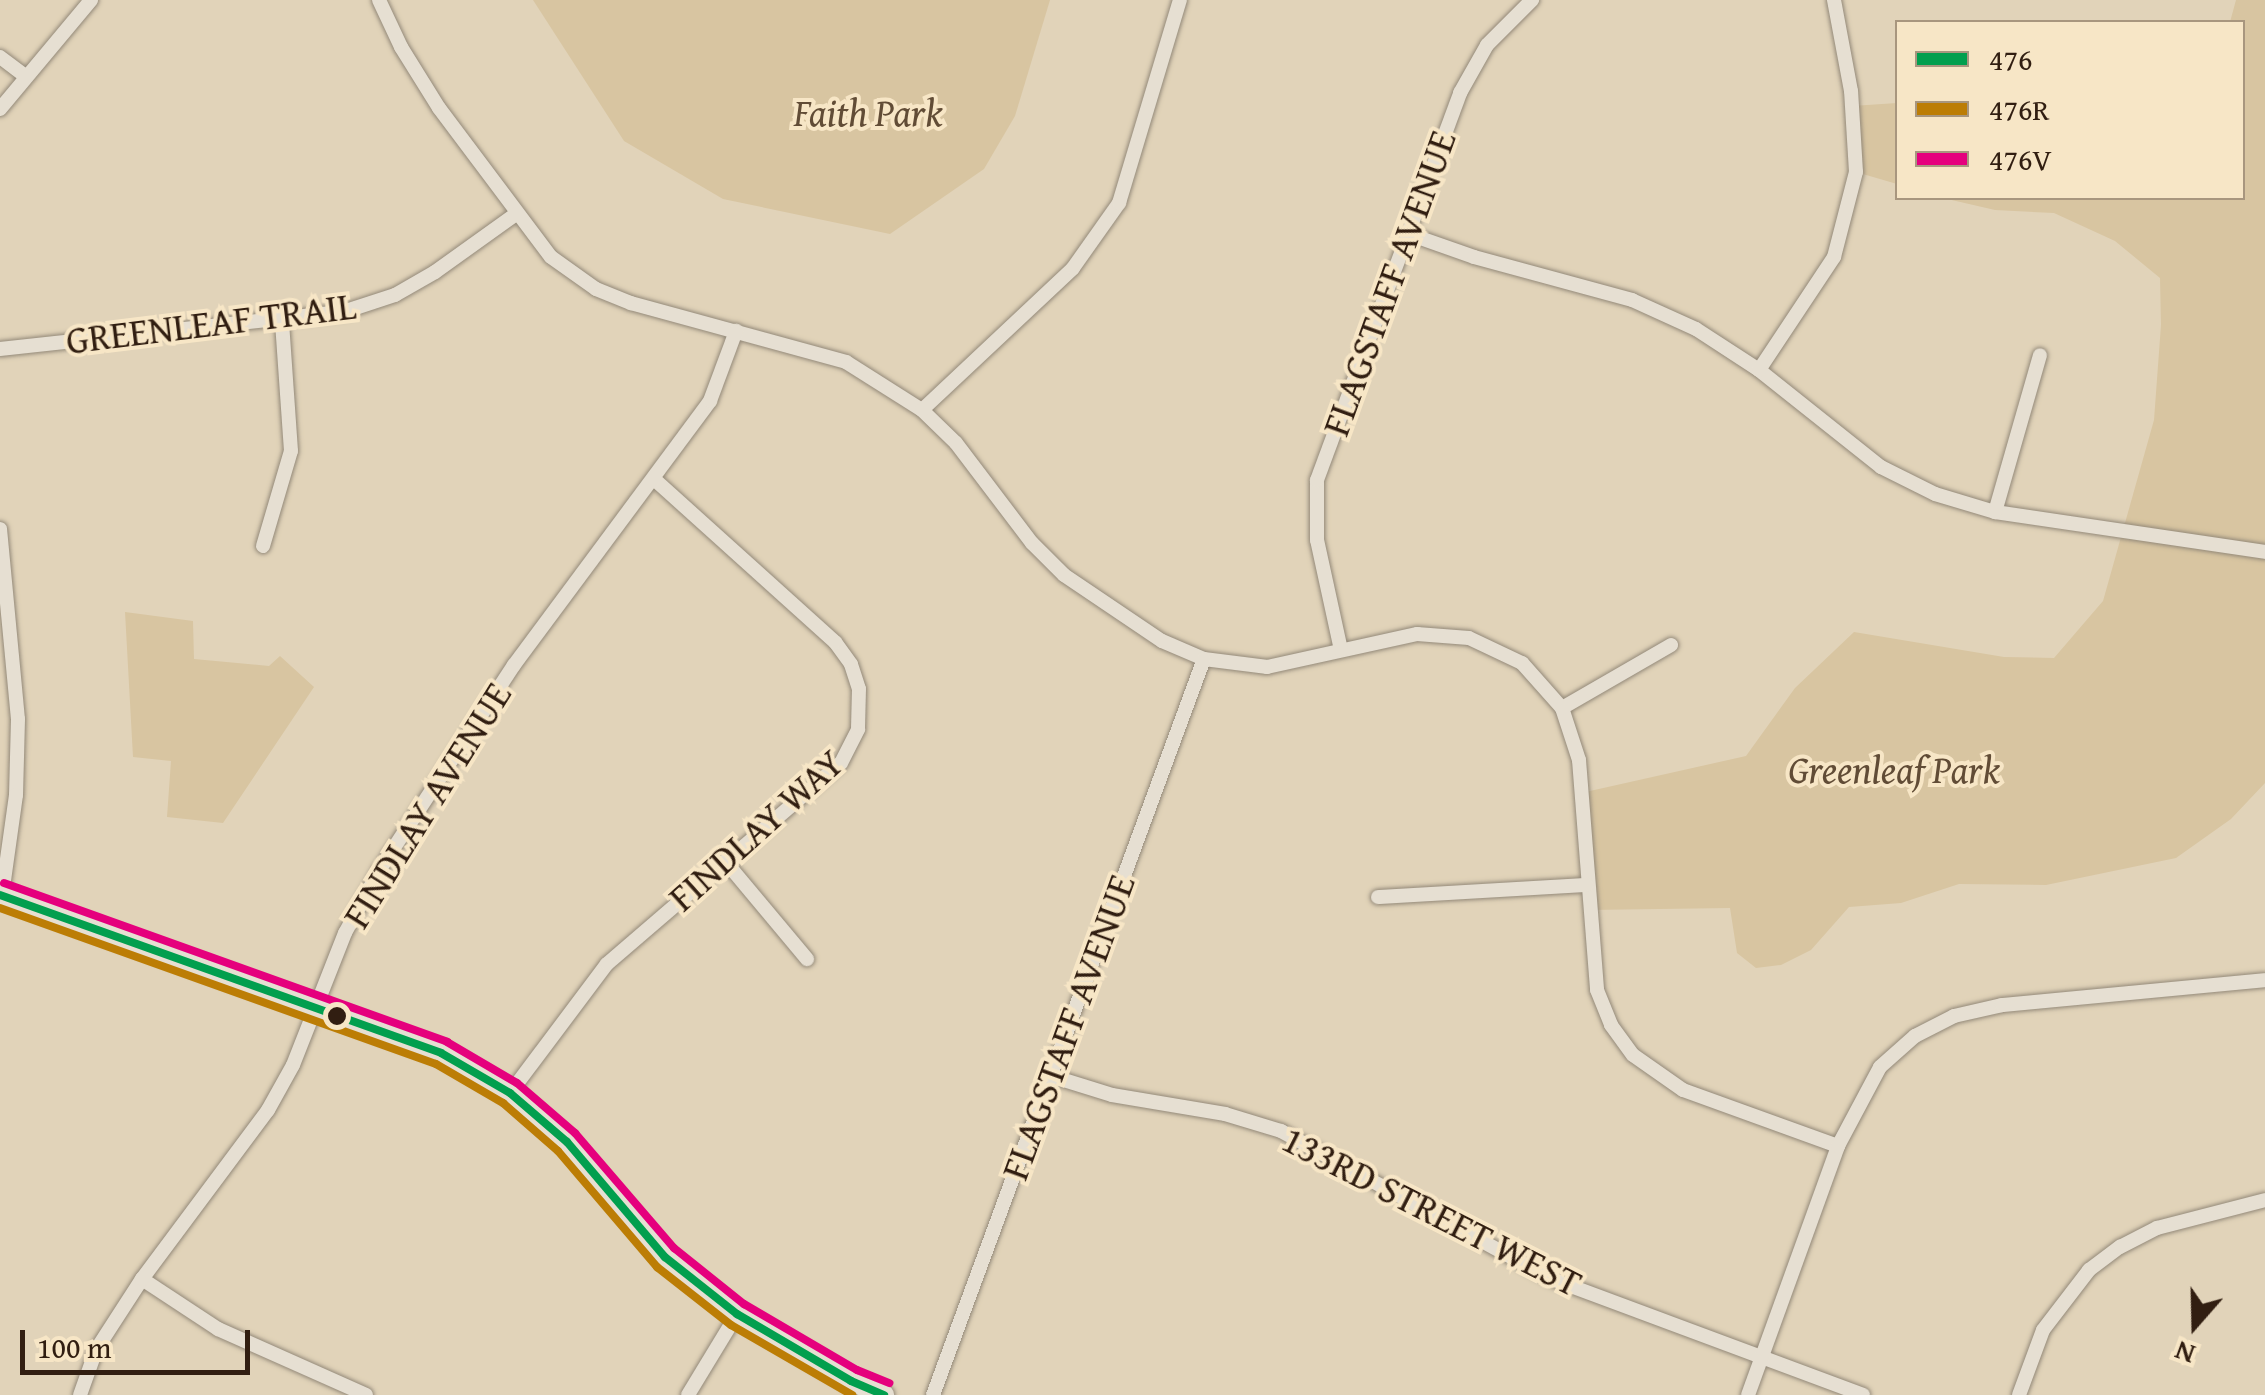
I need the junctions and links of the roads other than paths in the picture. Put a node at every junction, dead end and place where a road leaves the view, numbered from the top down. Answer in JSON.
{"nodes":[{"id":1,"x":91,"y":0,"type":"edge"},
{"id":2,"x":379,"y":0,"type":"edge"},
{"id":3,"x":1180,"y":0,"type":"edge"},
{"id":4,"x":1532,"y":0,"type":"edge"},
{"id":5,"x":1834,"y":0,"type":"edge"},
{"id":6,"x":0,"y":57,"type":"edge"},
{"id":7,"x":24,"y":76,"type":"junction"},
{"id":8,"x":0,"y":109,"type":"edge"},
{"id":9,"x":516,"y":214,"type":"junction"},
{"id":10,"x":1406,"y":233,"type":"junction"},
{"id":11,"x":282,"y":321,"type":"junction"},
{"id":12,"x":736,"y":331,"type":"junction"},
{"id":13,"x":0,"y":349,"type":"edge"},
{"id":14,"x":2040,"y":355,"type":"dead end"},
{"id":15,"x":1759,"y":370,"type":"junction"},
{"id":16,"x":922,"y":410,"type":"junction"},
{"id":17,"x":654,"y":479,"type":"junction"},
{"id":18,"x":1995,"y":512,"type":"junction"},
{"id":19,"x":0,"y":529,"type":"edge"},
{"id":20,"x":263,"y":546,"type":"dead end"},
{"id":21,"x":2265,"y":552,"type":"edge"},
{"id":22,"x":1671,"y":644,"type":"dead end"},
{"id":23,"x":1341,"y":650,"type":"junction"},
{"id":24,"x":1204,"y":659,"type":"junction"},
{"id":25,"x":1562,"y":708,"type":"junction"},
{"id":26,"x":725,"y":861,"type":"junction"},
{"id":27,"x":1587,"y":884,"type":"junction"},
{"id":28,"x":1,"y":895,"type":"edge"},
{"id":29,"x":1378,"y":896,"type":"dead end"},
{"id":30,"x":807,"y":960,"type":"dead end"},
{"id":31,"x":2265,"y":980,"type":"edge"},
{"id":32,"x":316,"y":1007,"type":"junction"},
{"id":33,"x":1050,"y":1076,"type":"junction"},
{"id":34,"x":510,"y":1093,"type":"junction"},
{"id":35,"x":1838,"y":1146,"type":"junction"},
{"id":36,"x":2265,"y":1200,"type":"edge"},
{"id":37,"x":142,"y":1279,"type":"junction"},
{"id":38,"x":737,"y":1314,"type":"junction"},
{"id":39,"x":1762,"y":1358,"type":"junction"},
{"id":40,"x":80,"y":1395,"type":"edge"},
{"id":41,"x":366,"y":1395,"type":"edge"},
{"id":42,"x":688,"y":1395,"type":"edge"},
{"id":43,"x":884,"y":1395,"type":"edge"},
{"id":44,"x":933,"y":1395,"type":"edge"},
{"id":45,"x":1748,"y":1395,"type":"edge"},
{"id":46,"x":1863,"y":1395,"type":"edge"},
{"id":47,"x":2019,"y":1395,"type":"edge"}],
"edges":[{"from":1,"to":7,"type":"street"},
{"from":2,"to":9,"type":"street"},
{"from":3,"to":16,"type":"street"},
{"from":4,"to":10,"type":"street","name":"FLAGSTAFF AVENUE"},
{"from":5,"to":15,"type":"street"},
{"from":6,"to":7,"type":"street"},
{"from":7,"to":8,"type":"street"},
{"from":9,"to":11,"type":"street","name":"GREENLEAF TRAIL"},
{"from":9,"to":12,"type":"street"},
{"from":10,"to":15,"type":"street"},
{"from":10,"to":23,"type":"street","name":"FLAGSTAFF AVENUE"},
{"from":11,"to":13,"type":"street","name":"GREENLEAF TRAIL"},
{"from":11,"to":20,"type":"street"},
{"from":12,"to":16,"type":"street"},
{"from":12,"to":17,"type":"street","name":"FINDLAY AVENUE"},
{"from":14,"to":18,"type":"street"},
{"from":15,"to":18,"type":"street"},
{"from":16,"to":24,"type":"street"},
{"from":17,"to":26,"type":"street","name":"FINDLAY WAY"},
{"from":17,"to":32,"type":"street","name":"FINDLAY AVENUE"},
{"from":18,"to":21,"type":"street"},
{"from":19,"to":28,"type":"street"},
{"from":22,"to":25,"type":"street"},
{"from":23,"to":24,"type":"street"},
{"from":23,"to":25,"type":"street"},
{"from":24,"to":33,"type":"street","name":"FLAGSTAFF AVENUE"},
{"from":25,"to":27,"type":"street"},
{"from":26,"to":30,"type":"street"},
{"from":26,"to":34,"type":"street","name":"FINDLAY WAY"},
{"from":27,"to":29,"type":"street"},
{"from":27,"to":35,"type":"street"},
{"from":28,"to":32,"type":"street"},
{"from":31,"to":35,"type":"street"},
{"from":32,"to":34,"type":"street"},
{"from":32,"to":37,"type":"street","name":"FINDLAY AVENUE"},
{"from":33,"to":39,"type":"street","name":"133RD STREET WEST"},
{"from":33,"to":44,"type":"street","name":"FLAGSTAFF AVENUE"},
{"from":34,"to":38,"type":"street"},
{"from":35,"to":39,"type":"street"},
{"from":36,"to":47,"type":"street"},
{"from":37,"to":40,"type":"street","name":"FINDLAY AVENUE"},
{"from":37,"to":41,"type":"street"},
{"from":38,"to":42,"type":"street"},
{"from":38,"to":43,"type":"street"},
{"from":39,"to":45,"type":"street"},
{"from":39,"to":46,"type":"street","name":"133RD STREET WEST"}]}
